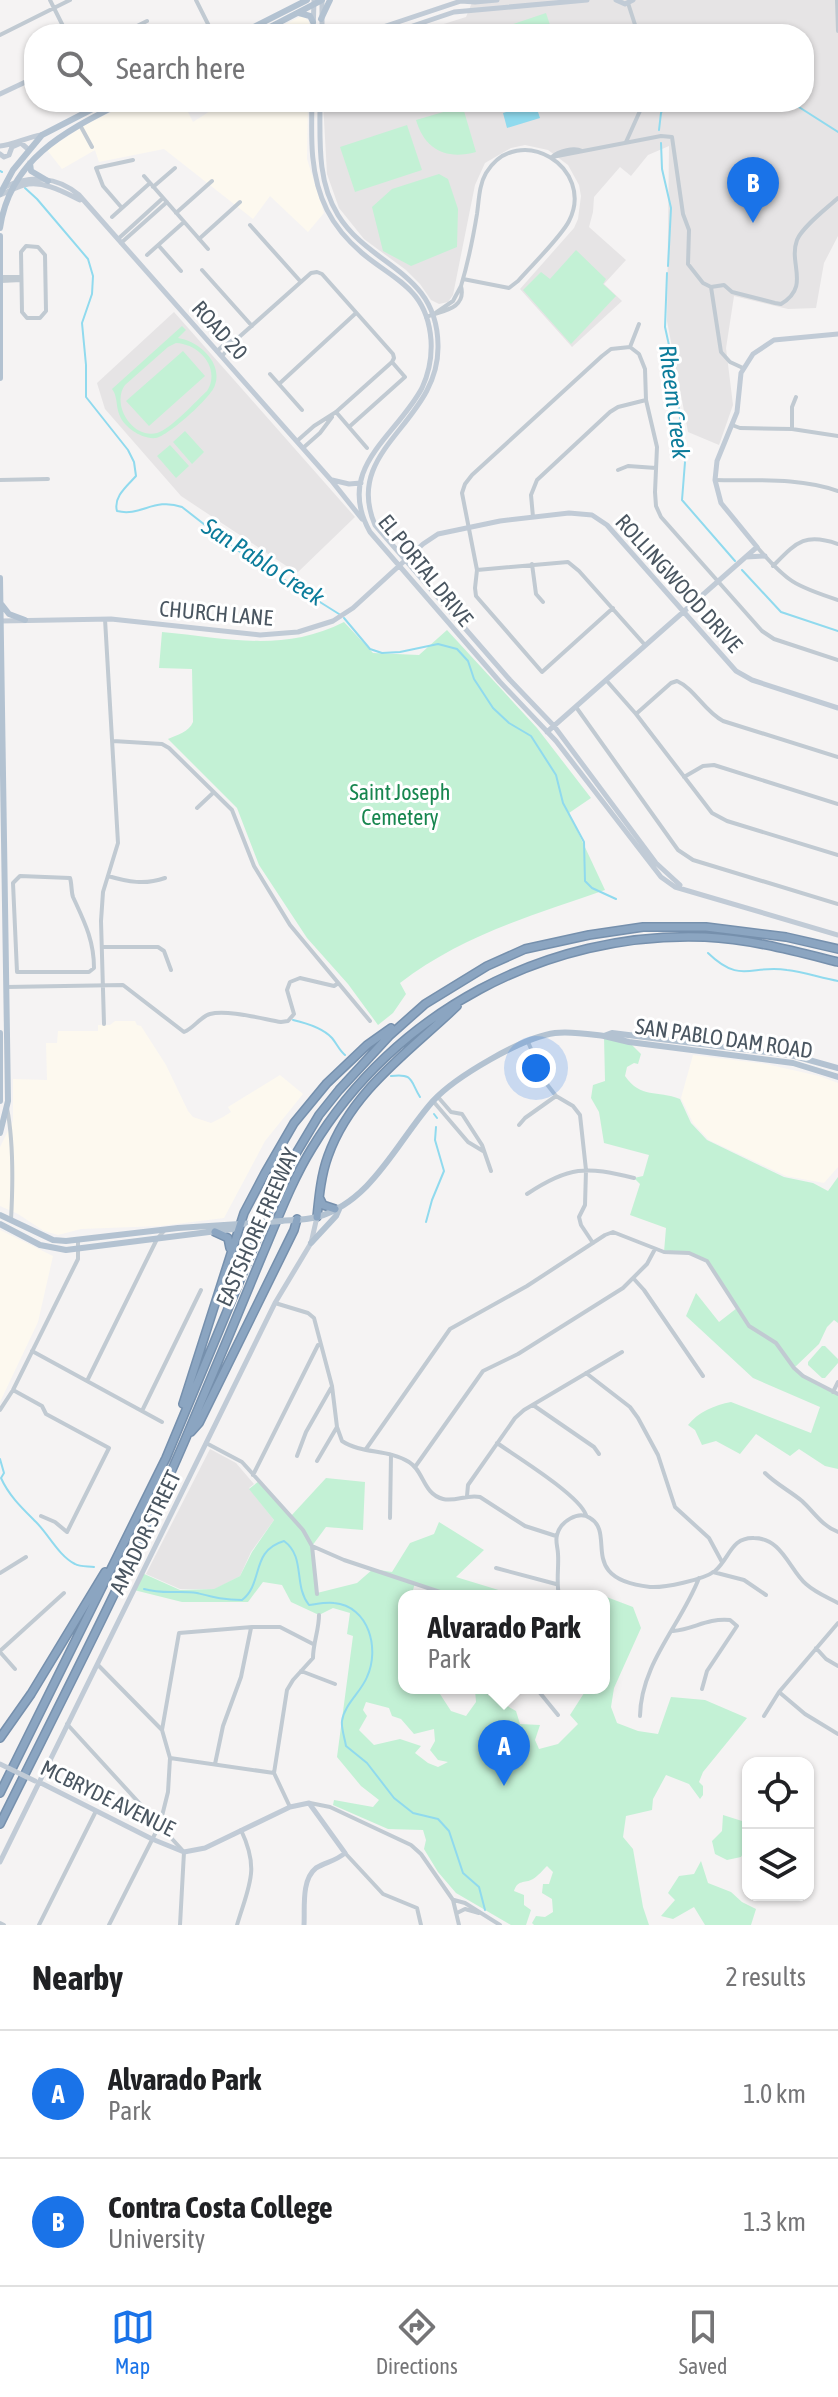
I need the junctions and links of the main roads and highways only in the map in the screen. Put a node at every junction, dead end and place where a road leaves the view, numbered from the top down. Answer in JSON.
{"nodes":[{"id":1,"x":307,"y":0,"type":"edge"},
{"id":2,"x":322,"y":0,"type":"edge"},
{"id":3,"x":330,"y":0,"type":"edge"},
{"id":4,"x":314,"y":2,"type":"edge"},
{"id":5,"x":299,"y":13,"type":"junction"},
{"id":6,"x":263,"y":24,"type":"edge"},
{"id":7,"x":277,"y":24,"type":"edge"},
{"id":8,"x":90,"y":112,"type":"edge"},
{"id":9,"x":95,"y":112,"type":"edge"},
{"id":10,"x":30,"y":163,"type":"junction"},
{"id":11,"x":48,"y":181,"type":"road end"},
{"id":12,"x":3,"y":191,"type":"edge"},
{"id":13,"x":0,"y":228,"type":"edge"},
{"id":14,"x":0,"y":236,"type":"edge"},
{"id":15,"x":1,"y":279,"type":"edge"},
{"id":16,"x":0,"y":378,"type":"edge"},
{"id":17,"x":0,"y":578,"type":"edge"},
{"id":18,"x":1,"y":601,"type":"edge"},
{"id":19,"x":25,"y":620,"type":"road end"},
{"id":20,"x":1,"y":621,"type":"edge"},
{"id":21,"x":1,"y":714,"type":"edge"},
{"id":22,"x":2,"y":836,"type":"edge"},
{"id":23,"x":838,"y":949,"type":"edge"},
{"id":24,"x":838,"y":962,"type":"edge"},
{"id":25,"x":3,"y":987,"type":"edge"},
{"id":26,"x":468,"y":996,"type":"junction"},
{"id":27,"x":425,"y":1004,"type":"junction"},
{"id":28,"x":0,"y":1033,"type":"edge"},
{"id":29,"x":604,"y":1036,"type":"junction"},
{"id":30,"x":838,"y":1068,"type":"edge"},
{"id":31,"x":838,"y":1077,"type":"edge"},
{"id":32,"x":1,"y":1080,"type":"edge"},
{"id":33,"x":8,"y":1087,"type":"junction"},
{"id":34,"x":0,"y":1101,"type":"edge"},
{"id":35,"x":0,"y":1133,"type":"edge"},
{"id":36,"x":319,"y":1197,"type":"junction"},
{"id":37,"x":338,"y":1208,"type":"junction"},
{"id":38,"x":0,"y":1215,"type":"edge"},
{"id":39,"x":317,"y":1217,"type":"junction"},
{"id":40,"x":297,"y":1219,"type":"junction"},
{"id":41,"x":11,"y":1220,"type":"junction"},
{"id":42,"x":0,"y":1223,"type":"edge"},
{"id":43,"x":241,"y":1224,"type":"junction"},
{"id":44,"x":14,"y":1232,"type":"junction"},
{"id":45,"x":215,"y":1232,"type":"junction"},
{"id":46,"x":38,"y":1234,"type":"junction"},
{"id":47,"x":311,"y":1243,"type":"road end"},
{"id":48,"x":78,"y":1245,"type":"junction"},
{"id":49,"x":228,"y":1264,"type":"junction"},
{"id":50,"x":187,"y":1436,"type":"junction"},
{"id":51,"x":166,"y":1458,"type":"junction"},
{"id":52,"x":124,"y":1543,"type":"junction"},
{"id":53,"x":0,"y":1738,"type":"edge"},
{"id":54,"x":0,"y":1793,"type":"edge"},
{"id":55,"x":0,"y":1824,"type":"edge"}],
"edges":[{"from":1,"to":6,"type":"main road"},
{"from":2,"to":4,"type":"main road"},
{"from":3,"to":5,"type":"main road"},
{"from":4,"to":5,"type":"main road"},
{"from":5,"to":7,"type":"main road"},
{"from":8,"to":12,"type":"main road"},
{"from":9,"to":10,"type":"main road"},
{"from":10,"to":11,"type":"main road"},
{"from":10,"to":12,"type":"main road"},
{"from":12,"to":13,"type":"main road"},
{"from":14,"to":15,"type":"main road"},
{"from":15,"to":16,"type":"main road"},
{"from":17,"to":18,"type":"main road"},
{"from":18,"to":19,"type":"main road"},
{"from":18,"to":20,"type":"main road"},
{"from":20,"to":21,"type":"main road"},
{"from":21,"to":22,"type":"main road"},
{"from":22,"to":25,"type":"main road"},
{"from":23,"to":27,"type":"highway","name":"EASTSHORE FREEWAY"},
{"from":24,"to":26,"type":"highway","name":"EASTSHORE FREEWAY"},
{"from":25,"to":33,"type":"main road"},
{"from":26,"to":36,"type":"highway"},
{"from":26,"to":50,"type":"highway","name":"EASTSHORE FREEWAY"},
{"from":27,"to":43,"type":"highway"},
{"from":27,"to":51,"type":"highway","name":"EASTSHORE FREEWAY"},
{"from":28,"to":32,"type":"main road"},
{"from":29,"to":30,"type":"main road","name":"SAN PABLO DAM ROAD"},
{"from":29,"to":31,"type":"main road","name":"SAN PABLO DAM ROAD"},
{"from":29,"to":37,"type":"main road","name":"SAN PABLO DAM ROAD"},
{"from":32,"to":33,"type":"main road"},
{"from":32,"to":34,"type":"main road"},
{"from":33,"to":35,"type":"main road"},
{"from":36,"to":37,"type":"highway"},
{"from":36,"to":39,"type":"highway"},
{"from":37,"to":39,"type":"main road","name":"SAN PABLO DAM ROAD"},
{"from":37,"to":47,"type":"main road"},
{"from":38,"to":41,"type":"main road","name":"SAN PABLO DAM ROAD"},
{"from":39,"to":40,"type":"main road","name":"SAN PABLO DAM ROAD"},
{"from":40,"to":43,"type":"main road","name":"SAN PABLO DAM ROAD","bridge":true},
{"from":40,"to":50,"type":"highway"},
{"from":41,"to":42,"type":"main road"},
{"from":41,"to":46,"type":"main road","name":"SAN PABLO DAM ROAD"},
{"from":42,"to":44,"type":"main road","name":"SAN PABLO DAM ROAD"},
{"from":43,"to":45,"type":"main road","name":"SAN PABLO DAM ROAD"},
{"from":43,"to":48,"type":"main road","name":"SAN PABLO DAM ROAD"},
{"from":43,"to":49,"type":"highway"},
{"from":44,"to":46,"type":"main road"},
{"from":44,"to":48,"type":"main road","name":"SAN PABLO DAM ROAD"},
{"from":45,"to":48,"type":"main road","name":"SAN PABLO DAM ROAD"},
{"from":45,"to":49,"type":"highway"},
{"from":46,"to":48,"type":"main road","name":"SAN PABLO DAM ROAD"},
{"from":49,"to":51,"type":"highway"},
{"from":50,"to":55,"type":"highway","name":"EASTSHORE FREEWAY"},
{"from":51,"to":52,"type":"highway","name":"EASTSHORE FREEWAY"},
{"from":52,"to":53,"type":"highway"},
{"from":52,"to":54,"type":"highway","name":"EASTSHORE FREEWAY"}]}
